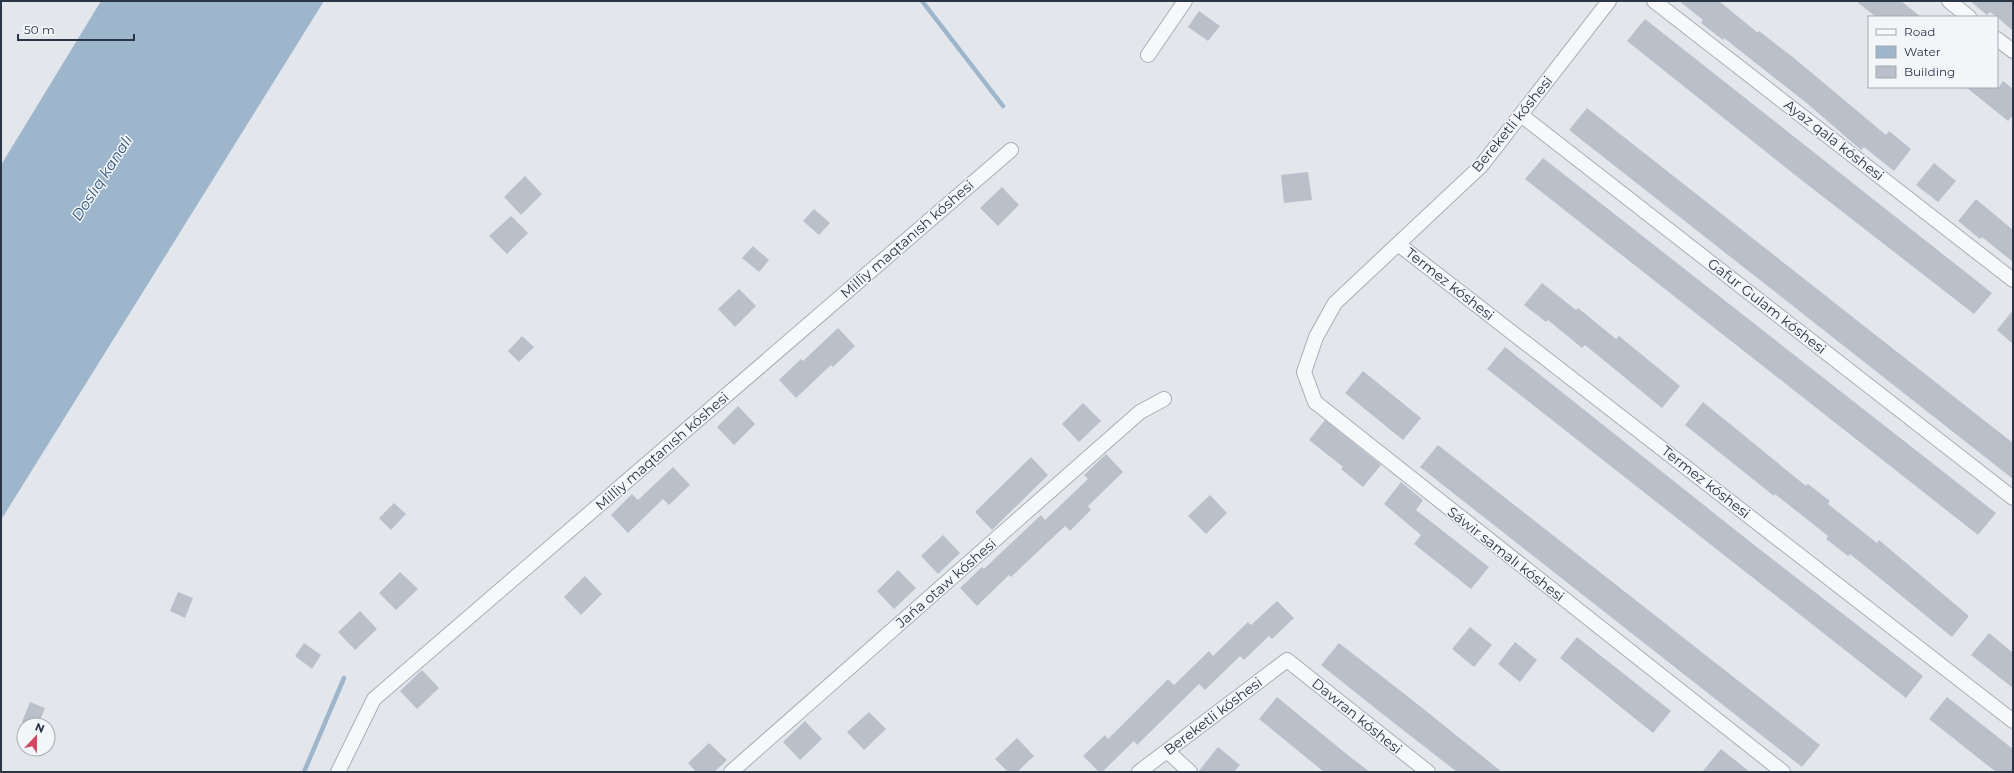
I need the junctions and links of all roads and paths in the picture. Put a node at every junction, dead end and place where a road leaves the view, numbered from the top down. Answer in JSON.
{"nodes":[{"id":1,"x":1185,"y":1,"type":"edge"},
{"id":2,"x":1609,"y":1,"type":"edge"},
{"id":3,"x":1654,"y":1,"type":"edge"},
{"id":4,"x":1949,"y":1,"type":"edge"},
{"id":5,"x":1968,"y":16,"type":"edge"},
{"id":6,"x":1998,"y":40,"type":"edge"},
{"id":7,"x":2013,"y":51,"type":"edge"},
{"id":8,"x":1148,"y":56,"type":"dead end"},
{"id":9,"x":1521,"y":115,"type":"junction"},
{"id":10,"x":1011,"y":150,"type":"dead end"},
{"id":11,"x":1398,"y":244,"type":"junction"},
{"id":12,"x":2013,"y":280,"type":"edge"},
{"id":13,"x":1335,"y":303,"type":"joint"},
{"id":14,"x":1164,"y":400,"type":"dead end"},
{"id":15,"x":2013,"y":498,"type":"edge"},
{"id":16,"x":1287,"y":660,"type":"joint"},
{"id":17,"x":2013,"y":721,"type":"edge"},
{"id":18,"x":1167,"y":751,"type":"junction"},
{"id":19,"x":338,"y":772,"type":"edge"},
{"id":20,"x":731,"y":772,"type":"edge"},
{"id":21,"x":1140,"y":772,"type":"edge"},
{"id":22,"x":1190,"y":772,"type":"edge"},
{"id":23,"x":1428,"y":772,"type":"edge"},
{"id":24,"x":1783,"y":772,"type":"edge"}],
"edges":[{"from":1,"to":8,"type":"street"},
{"from":2,"to":9,"type":"street","name":"Bereketli kóshesi"},
{"from":3,"to":12,"type":"street","name":"Ayaz qala kóshesi"},
{"from":4,"to":5,"type":"street"},
{"from":6,"to":7,"type":"street"},
{"from":9,"to":11,"type":"street","name":"Bereketli kóshesi"},
{"from":9,"to":15,"type":"street","name":"Gafur Gulam kóshesi"},
{"from":10,"to":19,"type":"street","name":"Milliy maqtanısh kóshesi"},
{"from":11,"to":13,"type":"street","name":"Bereketli kóshesi"},
{"from":11,"to":17,"type":"street","name":"Termez kóshesi"},
{"from":13,"to":24,"type":"street","name":"Sáwir samalı kóshesi"},
{"from":14,"to":20,"type":"street","name":"Jańa otaw kóshesi"},
{"from":16,"to":18,"type":"street","name":"Bereketli kóshesi"},
{"from":16,"to":23,"type":"street","name":"Dawran kóshesi"},
{"from":18,"to":21,"type":"street","name":"Bereketli kóshesi"},
{"from":18,"to":22,"type":"street"}]}
